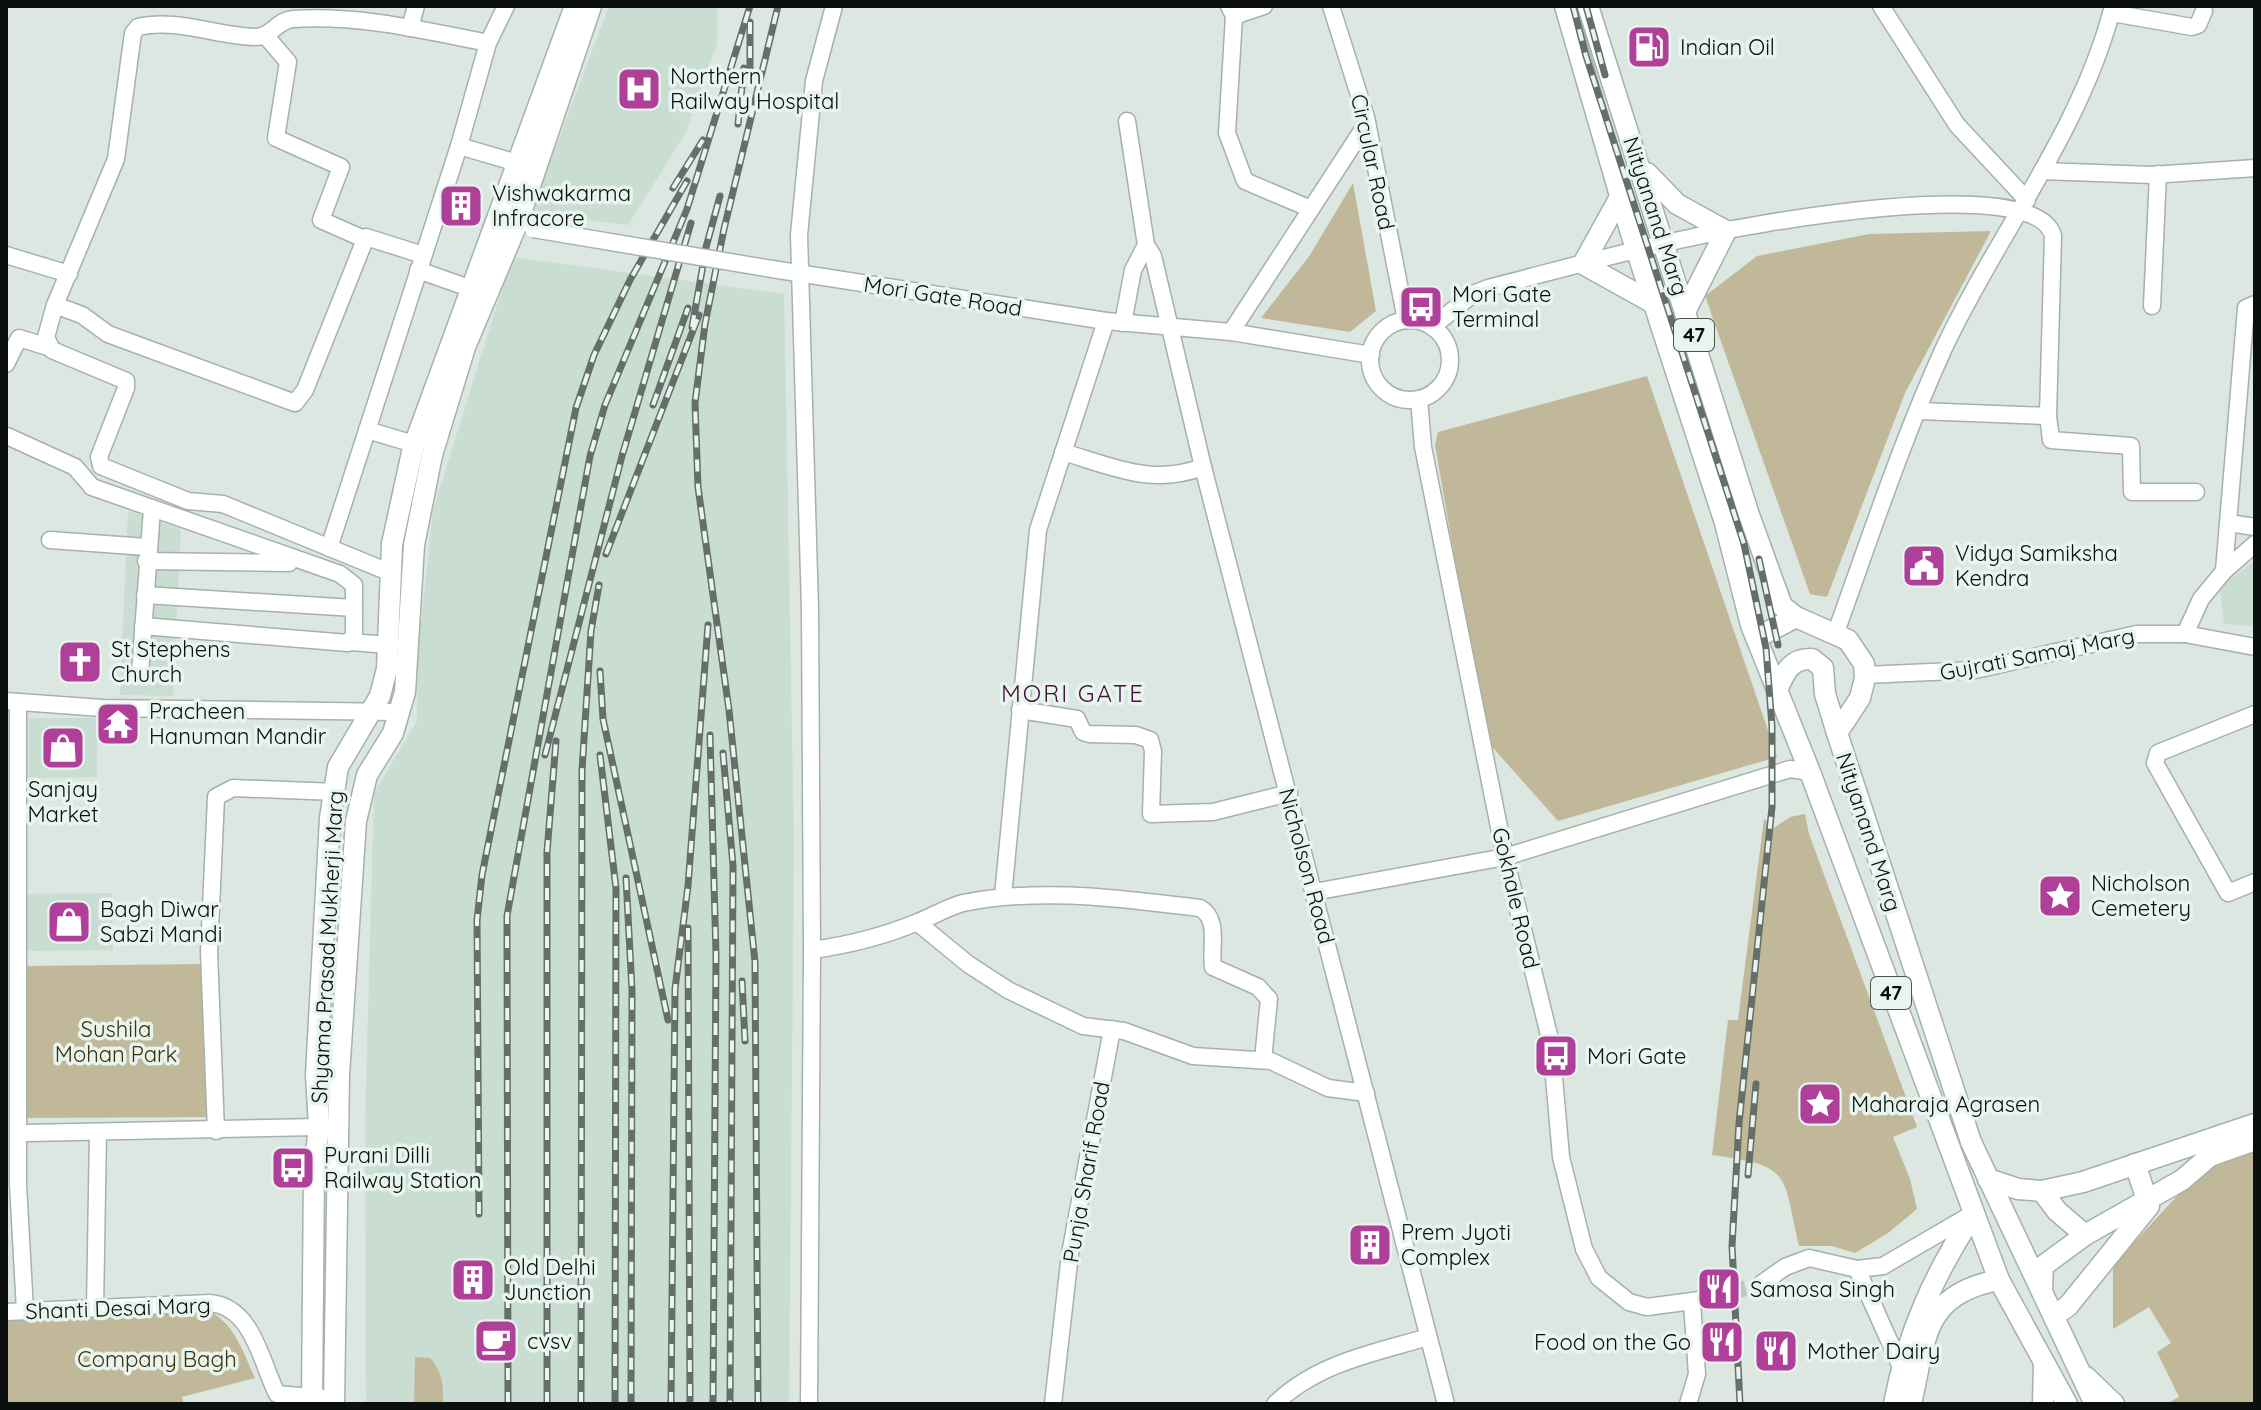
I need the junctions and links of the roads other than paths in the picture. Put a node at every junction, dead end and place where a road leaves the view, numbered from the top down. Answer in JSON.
{"nodes":[{"id":1,"x":416,"y":6,"type":"edge"},
{"id":2,"x":506,"y":6,"type":"edge"},
{"id":3,"x":575,"y":6,"type":"edge"},
{"id":4,"x":591,"y":6,"type":"edge"},
{"id":5,"x":834,"y":6,"type":"edge"},
{"id":6,"x":1264,"y":6,"type":"edge"},
{"id":7,"x":1331,"y":6,"type":"edge"},
{"id":8,"x":1565,"y":6,"type":"edge"},
{"id":9,"x":1588,"y":6,"type":"edge"},
{"id":10,"x":1881,"y":6,"type":"edge"},
{"id":11,"x":2112,"y":9,"type":"edge"},
{"id":12,"x":1231,"y":11,"type":"edge"},
{"id":13,"x":2204,"y":11,"type":"dead end"},
{"id":14,"x":410,"y":28,"type":"junction"},
{"id":15,"x":265,"y":35,"type":"junction"},
{"id":16,"x":488,"y":43,"type":"junction"},
{"id":17,"x":1127,"y":121,"type":"dead end"},
{"id":18,"x":1367,"y":123,"type":"junction"},
{"id":19,"x":535,"y":140,"type":"junction"},
{"id":20,"x":459,"y":146,"type":"junction"},
{"id":21,"x":517,"y":163,"type":"junction"},
{"id":22,"x":1641,"y":167,"type":"junction"},
{"id":23,"x":2255,"y":168,"type":"edge"},
{"id":24,"x":2042,"y":171,"type":"junction"},
{"id":25,"x":2158,"y":174,"type":"junction"},
{"id":26,"x":1620,"y":197,"type":"junction"},
{"id":27,"x":2024,"y":206,"type":"junction"},
{"id":28,"x":1311,"y":209,"type":"junction"},
{"id":29,"x":516,"y":224,"type":"junction"},
{"id":30,"x":1726,"y":231,"type":"junction"},
{"id":31,"x":364,"y":239,"type":"junction"},
{"id":32,"x":1666,"y":243,"type":"junction"},
{"id":33,"x":1146,"y":245,"type":"junction"},
{"id":34,"x":1636,"y":251,"type":"junction"},
{"id":35,"x":6,"y":255,"type":"edge"},
{"id":36,"x":420,"y":262,"type":"junction"},
{"id":37,"x":1583,"y":264,"type":"junction"},
{"id":38,"x":69,"y":274,"type":"junction"},
{"id":39,"x":800,"y":275,"type":"junction"},
{"id":40,"x":472,"y":289,"type":"junction"},
{"id":41,"x":1653,"y":303,"type":"junction"},
{"id":42,"x":2255,"y":304,"type":"edge"},
{"id":43,"x":55,"y":305,"type":"junction"},
{"id":44,"x":2152,"y":306,"type":"dead end"},
{"id":45,"x":1686,"y":310,"type":"junction"},
{"id":46,"x":1406,"y":320,"type":"junction"},
{"id":47,"x":1114,"y":322,"type":"junction"},
{"id":48,"x":1171,"y":327,"type":"junction"},
{"id":49,"x":1432,"y":327,"type":"junction"},
{"id":50,"x":1231,"y":332,"type":"junction"},
{"id":51,"x":48,"y":347,"type":"junction"},
{"id":52,"x":1371,"y":355,"type":"junction"},
{"id":53,"x":6,"y":364,"type":"edge"},
{"id":54,"x":2247,"y":398,"type":"edge"},
{"id":55,"x":1419,"y":399,"type":"junction"},
{"id":56,"x":1919,"y":411,"type":"junction"},
{"id":57,"x":2048,"y":416,"type":"junction"},
{"id":58,"x":367,"y":430,"type":"junction"},
{"id":59,"x":7,"y":436,"type":"edge"},
{"id":60,"x":414,"y":444,"type":"junction"},
{"id":61,"x":1063,"y":452,"type":"junction"},
{"id":62,"x":1203,"y":467,"type":"junction"},
{"id":63,"x":2196,"y":492,"type":"dead end"},
{"id":64,"x":152,"y":509,"type":"junction"},
{"id":65,"x":1749,"y":515,"type":"junction"},
{"id":66,"x":1725,"y":523,"type":"junction"},
{"id":67,"x":2229,"y":523,"type":"junction"},
{"id":68,"x":2255,"y":527,"type":"edge"},
{"id":69,"x":50,"y":540,"type":"dead end"},
{"id":70,"x":2255,"y":544,"type":"edge"},
{"id":71,"x":329,"y":548,"type":"junction"},
{"id":72,"x":147,"y":554,"type":"junction"},
{"id":73,"x":304,"y":563,"type":"junction"},
{"id":74,"x":2224,"y":571,"type":"junction"},
{"id":75,"x":391,"y":573,"type":"junction"},
{"id":76,"x":145,"y":595,"type":"junction"},
{"id":77,"x":354,"y":608,"type":"junction"},
{"id":78,"x":1796,"y":617,"type":"junction"},
{"id":79,"x":143,"y":626,"type":"junction"},
{"id":80,"x":1836,"y":632,"type":"junction"},
{"id":81,"x":2185,"y":634,"type":"junction"},
{"id":82,"x":1756,"y":638,"type":"junction"},
{"id":83,"x":351,"y":642,"type":"junction"},
{"id":84,"x":388,"y":645,"type":"junction"},
{"id":85,"x":2255,"y":647,"type":"edge"},
{"id":86,"x":140,"y":674,"type":"dead end"},
{"id":87,"x":1865,"y":675,"type":"junction"},
{"id":88,"x":1778,"y":688,"type":"junction"},
{"id":89,"x":12,"y":701,"type":"edge"},
{"id":90,"x":1020,"y":710,"type":"junction"},
{"id":91,"x":370,"y":712,"type":"junction"},
{"id":92,"x":399,"y":712,"type":"junction"},
{"id":93,"x":2255,"y":714,"type":"edge"},
{"id":94,"x":1837,"y":733,"type":"junction"},
{"id":95,"x":1810,"y":772,"type":"junction"},
{"id":96,"x":336,"y":792,"type":"junction"},
{"id":97,"x":1289,"y":793,"type":"junction"},
{"id":98,"x":12,"y":826,"type":"edge"},
{"id":99,"x":1505,"y":857,"type":"junction"},
{"id":100,"x":2255,"y":882,"type":"edge"},
{"id":101,"x":1329,"y":888,"type":"junction"},
{"id":102,"x":1003,"y":896,"type":"junction"},
{"id":103,"x":918,"y":923,"type":"junction"},
{"id":104,"x":812,"y":950,"type":"junction"},
{"id":105,"x":1112,"y":1029,"type":"junction"},
{"id":106,"x":1263,"y":1060,"type":"junction"},
{"id":107,"x":1366,"y":1093,"type":"junction"},
{"id":108,"x":2255,"y":1124,"type":"edge"},
{"id":109,"x":319,"y":1127,"type":"junction"},
{"id":110,"x":216,"y":1131,"type":"junction"},
{"id":111,"x":18,"y":1132,"type":"edge"},
{"id":112,"x":98,"y":1132,"type":"junction"},
{"id":113,"x":2255,"y":1140,"type":"edge"},
{"id":114,"x":2135,"y":1164,"type":"junction"},
{"id":115,"x":1988,"y":1179,"type":"junction"},
{"id":116,"x":2042,"y":1191,"type":"junction"},
{"id":117,"x":2148,"y":1196,"type":"junction"},
{"id":118,"x":1974,"y":1213,"type":"junction"},
{"id":119,"x":2085,"y":1235,"type":"junction"},
{"id":120,"x":1857,"y":1269,"type":"junction"},
{"id":121,"x":1999,"y":1280,"type":"junction"},
{"id":122,"x":1761,"y":1284,"type":"tunnel mouth"},
{"id":123,"x":2044,"y":1298,"type":"junction"},
{"id":124,"x":95,"y":1309,"type":"junction"},
{"id":125,"x":25,"y":1311,"type":"junction"},
{"id":126,"x":6,"y":1312,"type":"edge"},
{"id":127,"x":2054,"y":1316,"type":"junction"},
{"id":128,"x":1428,"y":1337,"type":"junction"},
{"id":129,"x":2044,"y":1363,"type":"junction"},
{"id":130,"x":1901,"y":1367,"type":"junction"},
{"id":131,"x":2080,"y":1372,"type":"junction"},
{"id":132,"x":275,"y":1397,"type":"edge"},
{"id":133,"x":312,"y":1401,"type":"edge"},
{"id":134,"x":334,"y":1401,"type":"edge"},
{"id":135,"x":809,"y":1404,"type":"edge"},
{"id":136,"x":1053,"y":1404,"type":"edge"},
{"id":137,"x":1275,"y":1404,"type":"edge"},
{"id":138,"x":1446,"y":1404,"type":"edge"},
{"id":139,"x":1688,"y":1404,"type":"edge"},
{"id":140,"x":1894,"y":1404,"type":"edge"},
{"id":141,"x":1911,"y":1404,"type":"edge"},
{"id":142,"x":2043,"y":1404,"type":"edge"},
{"id":143,"x":2067,"y":1404,"type":"edge"},
{"id":144,"x":2095,"y":1404,"type":"edge"},
{"id":145,"x":2114,"y":1404,"type":"edge"}],
"edges":[{"from":1,"to":14,"type":"street"},
{"from":2,"to":16,"type":"street"},
{"from":3,"to":19,"type":"main road","name":"Shyama Prasad Mukherji Marg"},
{"from":4,"to":19,"type":"main road","name":"Shyama Prasad Mukherji Marg"},
{"from":5,"to":39,"type":"street"},
{"from":6,"to":12,"type":"street"},
{"from":7,"to":18,"type":"street","name":"Circular Road"},
{"from":8,"to":26,"type":"main road","name":"Nityanand Marg","number":"47"},
{"from":9,"to":22,"type":"main road","name":"Nityanand Marg","number":"47"},
{"from":10,"to":27,"type":"street"},
{"from":11,"to":13,"type":"street"},
{"from":11,"to":24,"type":"street"},
{"from":12,"to":28,"type":"street"},
{"from":14,"to":15,"type":"street"},
{"from":14,"to":16,"type":"street"},
{"from":15,"to":31,"type":"street"},
{"from":15,"to":38,"type":"street"},
{"from":16,"to":20,"type":"street"},
{"from":17,"to":33,"type":"street","name":"Nicholson Road"},
{"from":18,"to":28,"type":"street"},
{"from":18,"to":46,"type":"street","name":"Circular Road"},
{"from":19,"to":21,"type":"main road","name":"Shyama Prasad Mukherji Marg"},
{"from":19,"to":29,"type":"main road","name":"Shyama Prasad Mukherji Marg"},
{"from":20,"to":21,"type":"street"},
{"from":20,"to":36,"type":"street"},
{"from":21,"to":29,"type":"main road","name":"Shyama Prasad Mukherji Marg"},
{"from":22,"to":30,"type":"main road"},
{"from":22,"to":32,"type":"main road","name":"Nityanand Marg","number":"47"},
{"from":23,"to":25,"type":"street"},
{"from":24,"to":25,"type":"street"},
{"from":24,"to":27,"type":"street"},
{"from":25,"to":44,"type":"street"},
{"from":26,"to":34,"type":"main road","name":"Nityanand Marg","number":"47"},
{"from":26,"to":37,"type":"main road"},
{"from":27,"to":30,"type":"street"},
{"from":27,"to":56,"type":"street"},
{"from":27,"to":57,"type":"street"},
{"from":28,"to":50,"type":"street"},
{"from":29,"to":39,"type":"street","name":"Mori Gate Road","bridge":true},
{"from":29,"to":40,"type":"main road","name":"Shyama Prasad Mukherji Marg"},
{"from":29,"to":92,"type":"main road","name":"Shyama Prasad Mukherji Marg"},
{"from":30,"to":32,"type":"street"},
{"from":30,"to":45,"type":"main road"},
{"from":31,"to":36,"type":"street"},
{"from":31,"to":43,"type":"street"},
{"from":32,"to":34,"type":"street"},
{"from":32,"to":45,"type":"main road","name":"Nityanand Marg","number":"47"},
{"from":33,"to":47,"type":"street"},
{"from":33,"to":48,"type":"street","name":"Nicholson Road"},
{"from":34,"to":37,"type":"street"},
{"from":34,"to":41,"type":"main road","name":"Nityanand Marg","number":"47"},
{"from":35,"to":38,"type":"street"},
{"from":36,"to":40,"type":"street"},
{"from":36,"to":58,"type":"street"},
{"from":37,"to":41,"type":"main road"},
{"from":37,"to":49,"type":"street"},
{"from":38,"to":43,"type":"street"},
{"from":39,"to":47,"type":"street","name":"Mori Gate Road"},
{"from":39,"to":104,"type":"street"},
{"from":40,"to":60,"type":"main road","name":"Shyama Prasad Mukherji Marg"},
{"from":41,"to":66,"type":"main road","name":"Nityanand Marg","number":"47"},
{"from":42,"to":54,"type":"street"},
{"from":43,"to":51,"type":"street"},
{"from":45,"to":65,"type":"main road","name":"Nityanand Marg","number":"47"},
{"from":46,"to":49,"type":"street"},
{"from":46,"to":52,"type":"street"},
{"from":47,"to":48,"type":"street","name":"Mori Gate Road"},
{"from":47,"to":61,"type":"street"},
{"from":48,"to":50,"type":"street","name":"Mori Gate Road"},
{"from":48,"to":62,"type":"street","name":"Nicholson Road"},
{"from":49,"to":55,"type":"street"},
{"from":50,"to":52,"type":"street","name":"Mori Gate Road"},
{"from":51,"to":53,"type":"street"},
{"from":51,"to":71,"type":"street"},
{"from":52,"to":55,"type":"street"},
{"from":54,"to":67,"type":"street"},
{"from":55,"to":99,"type":"street","name":"Gokhale Road"},
{"from":56,"to":57,"type":"street"},
{"from":56,"to":80,"type":"street"},
{"from":57,"to":63,"type":"street"},
{"from":58,"to":60,"type":"street"},
{"from":58,"to":71,"type":"street"},
{"from":59,"to":64,"type":"street"},
{"from":60,"to":75,"type":"main road","name":"Shyama Prasad Mukherji Marg"},
{"from":61,"to":62,"type":"street"},
{"from":61,"to":90,"type":"street"},
{"from":62,"to":97,"type":"street","name":"Nicholson Road"},
{"from":64,"to":72,"type":"street"},
{"from":64,"to":73,"type":"street"},
{"from":65,"to":66,"type":"main road"},
{"from":65,"to":78,"type":"main road","name":"Nityanand Marg","number":"47"},
{"from":66,"to":82,"type":"main road","name":"Nityanand Marg","number":"47"},
{"from":67,"to":68,"type":"street"},
{"from":67,"to":74,"type":"street"},
{"from":69,"to":72,"type":"street"},
{"from":70,"to":74,"type":"street"},
{"from":71,"to":75,"type":"street"},
{"from":72,"to":73,"type":"street"},
{"from":72,"to":76,"type":"street"},
{"from":73,"to":77,"type":"street"},
{"from":74,"to":81,"type":"street"},
{"from":75,"to":84,"type":"main road","name":"Shyama Prasad Mukherji Marg"},
{"from":76,"to":77,"type":"street"},
{"from":76,"to":79,"type":"street"},
{"from":77,"to":83,"type":"street"},
{"from":78,"to":80,"type":"main road"},
{"from":78,"to":82,"type":"main road"},
{"from":79,"to":83,"type":"street"},
{"from":79,"to":86,"type":"street"},
{"from":80,"to":87,"type":"main road"},
{"from":81,"to":85,"type":"street","name":"Gujrati Samaj Marg"},
{"from":81,"to":87,"type":"street","name":"Gujrati Samaj Marg"},
{"from":82,"to":88,"type":"main road","name":"Nityanand Marg","number":"47"},
{"from":83,"to":84,"type":"street"},
{"from":84,"to":91,"type":"main road","name":"Shyama Prasad Mukherji Marg"},
{"from":87,"to":94,"type":"main road","name":"Nityanand Marg"},
{"from":88,"to":94,"type":"main road"},
{"from":88,"to":95,"type":"main road","name":"Nityanand Marg","number":"47"},
{"from":89,"to":91,"type":"street"},
{"from":89,"to":98,"type":"street"},
{"from":90,"to":97,"type":"street"},
{"from":90,"to":102,"type":"street"},
{"from":91,"to":92,"type":"street"},
{"from":91,"to":96,"type":"main road","name":"Shyama Prasad Mukherji Marg"},
{"from":92,"to":134,"type":"main road","name":"Shyama Prasad Mukherji Marg"},
{"from":93,"to":100,"type":"street"},
{"from":94,"to":115,"type":"main road","name":"Nityanand Marg","number":"47"},
{"from":95,"to":99,"type":"street"},
{"from":95,"to":118,"type":"main road","name":"Nityanand Marg","number":"47"},
{"from":96,"to":109,"type":"main road","name":"Shyama Prasad Mukherji Marg"},
{"from":96,"to":110,"type":"street"},
{"from":97,"to":101,"type":"street","name":"Nicholson Road"},
{"from":98,"to":111,"type":"street"},
{"from":99,"to":101,"type":"street"},
{"from":99,"to":139,"type":"street","name":"Gokhale Road"},
{"from":101,"to":107,"type":"street","name":"Nicholson Road"},
{"from":102,"to":103,"type":"street"},
{"from":102,"to":106,"type":"street"},
{"from":103,"to":104,"type":"street"},
{"from":103,"to":105,"type":"street"},
{"from":104,"to":135,"type":"street"},
{"from":105,"to":106,"type":"street"},
{"from":105,"to":136,"type":"street","name":"Punja Sharif Road"},
{"from":106,"to":107,"type":"street"},
{"from":107,"to":128,"type":"street","name":"Nicholson Road"},
{"from":108,"to":114,"type":"main road"},
{"from":109,"to":110,"type":"street"},
{"from":109,"to":133,"type":"main road","name":"Shyama Prasad Mukherji Marg"},
{"from":110,"to":112,"type":"street"},
{"from":111,"to":112,"type":"street"},
{"from":111,"to":125,"type":"street"},
{"from":112,"to":124,"type":"street"},
{"from":113,"to":117,"type":"main road"},
{"from":114,"to":116,"type":"main road"},
{"from":114,"to":117,"type":"main road"},
{"from":115,"to":116,"type":"main road"},
{"from":115,"to":123,"type":"main road","name":"Nityanand Marg","number":"47"},
{"from":116,"to":119,"type":"main road"},
{"from":117,"to":119,"type":"main road"},
{"from":117,"to":127,"type":"main road"},
{"from":118,"to":120,"type":"street"},
{"from":118,"to":121,"type":"main road","name":"Nityanand Marg","number":"47"},
{"from":118,"to":130,"type":"main road"},
{"from":119,"to":123,"type":"main road"},
{"from":120,"to":122,"type":"street"},
{"from":120,"to":130,"type":"street"},
{"from":121,"to":129,"type":"main road","name":"Nityanand Marg","number":"47"},
{"from":121,"to":141,"type":"main road"},
{"from":123,"to":127,"type":"main road","name":"Nityanand Marg","number":"47"},
{"from":124,"to":125,"type":"street","name":"Shanti Desai Marg"},
{"from":124,"to":132,"type":"street","name":"Shanti Desai Marg"},
{"from":125,"to":126,"type":"street","name":"Shanti Desai Marg"},
{"from":127,"to":131,"type":"main road","name":"Nityanand Marg","number":"47"},
{"from":128,"to":137,"type":"street"},
{"from":128,"to":138,"type":"street","name":"Nicholson Road"},
{"from":129,"to":142,"type":"main road","name":"Nityanand Marg","number":"47"},
{"from":129,"to":143,"type":"main road","name":"Nityanand Marg","number":"47"},
{"from":130,"to":140,"type":"main road"},
{"from":131,"to":144,"type":"main road","name":"Nityanand Marg","number":"47"},
{"from":131,"to":145,"type":"main road","name":"Nityanand Marg","number":"47"},
{"from":132,"to":133,"type":"street","name":"Shanti Desai Marg"},
{"from":133,"to":134,"type":"street","name":"Shanti Desai Marg"}]}
